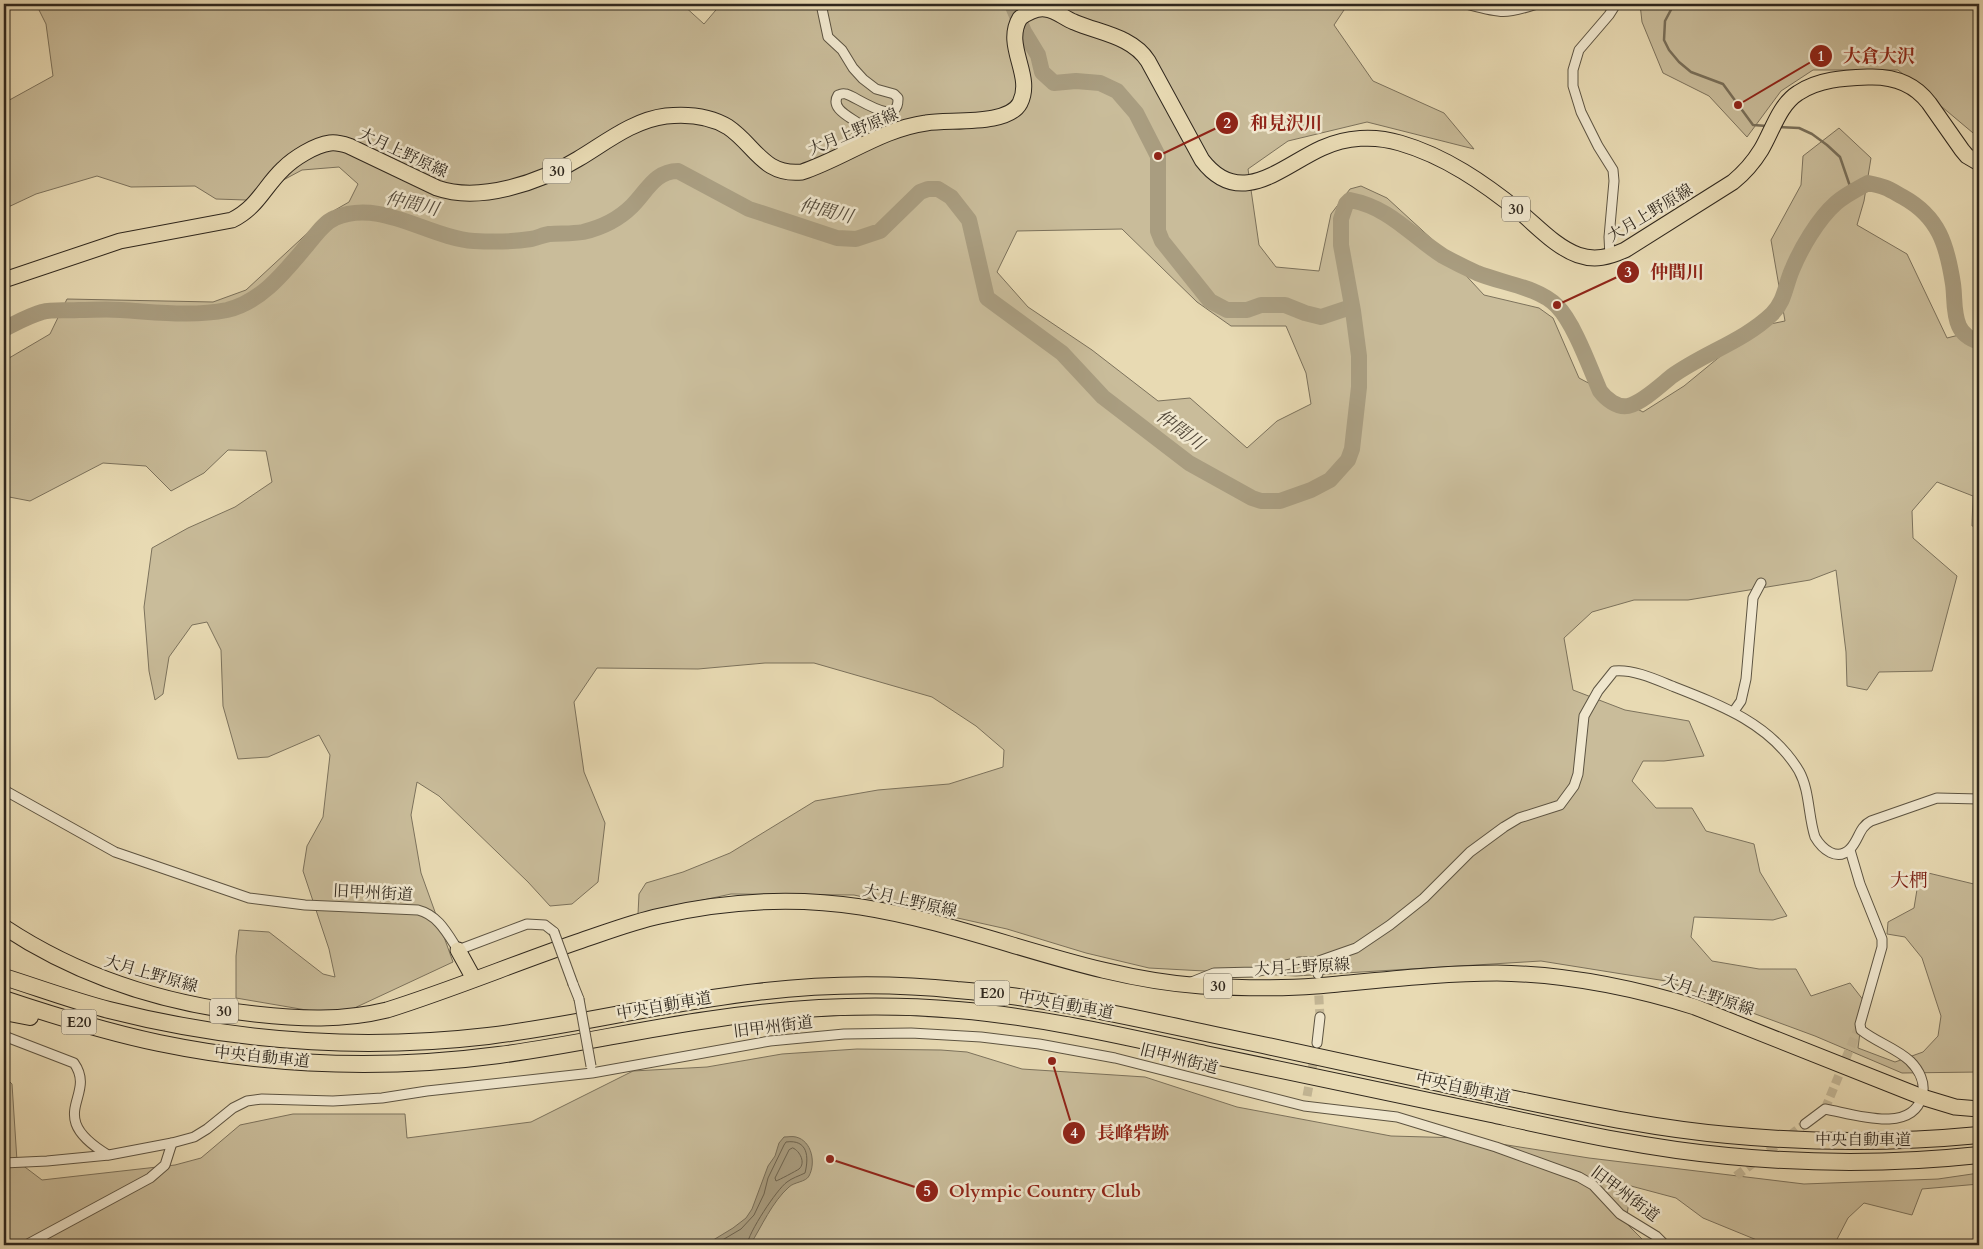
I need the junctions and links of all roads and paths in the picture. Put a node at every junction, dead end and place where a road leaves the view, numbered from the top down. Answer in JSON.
{"nodes":[{"id":1,"x":821,"y":4,"type":"edge"},
{"id":2,"x":1466,"y":4,"type":"edge"},
{"id":3,"x":1537,"y":4,"type":"edge"},
{"id":4,"x":1616,"y":4,"type":"edge"},
{"id":5,"x":1043,"y":7,"type":"edge"},
{"id":6,"x":837,"y":157,"type":"junction"},
{"id":7,"x":1979,"y":163,"type":"edge"},
{"id":8,"x":1610,"y":257,"type":"junction"},
{"id":9,"x":4,"y":280,"type":"edge"},
{"id":10,"x":1761,"y":583,"type":"dead end"},
{"id":11,"x":1734,"y":711,"type":"junction"},
{"id":12,"x":4,"y":790,"type":"edge"},
{"id":13,"x":1979,"y":799,"type":"edge"},
{"id":14,"x":1850,"y":850,"type":"junction"},
{"id":15,"x":4,"y":927,"type":"edge"},
{"id":16,"x":458,"y":950,"type":"junction"},
{"id":17,"x":1316,"y":962,"type":"junction"},
{"id":18,"x":1318,"y":974,"type":"tunnel mouth"},
{"id":19,"x":4,"y":977,"type":"edge"},
{"id":20,"x":474,"y":979,"type":"junction"},
{"id":21,"x":1186,"y":984,"type":"junction"},
{"id":22,"x":4,"y":999,"type":"edge"},
{"id":23,"x":4,"y":1012,"type":"edge"},
{"id":24,"x":1320,"y":1017,"type":"tunnel mouth"},
{"id":25,"x":4,"y":1036,"type":"edge"},
{"id":26,"x":155,"y":1042,"type":"junction"},
{"id":27,"x":1317,"y":1043,"type":"tunnel mouth"},
{"id":28,"x":591,"y":1070,"type":"junction"},
{"id":29,"x":1307,"y":1096,"type":"tunnel mouth"},
{"id":30,"x":1922,"y":1097,"type":"junction"},
{"id":31,"x":1304,"y":1106,"type":"junction"},
{"id":32,"x":1979,"y":1109,"type":"edge"},
{"id":33,"x":1805,"y":1124,"type":"tunnel mouth"},
{"id":34,"x":1979,"y":1135,"type":"edge"},
{"id":35,"x":172,"y":1144,"type":"junction"},
{"id":36,"x":108,"y":1155,"type":"junction"},
{"id":37,"x":1979,"y":1155,"type":"edge"},
{"id":38,"x":4,"y":1163,"type":"edge"},
{"id":39,"x":26,"y":1245,"type":"edge"},
{"id":40,"x":1665,"y":1245,"type":"edge"}],
"edges":[{"from":1,"to":6,"type":"street"},
{"from":2,"to":3,"type":"street"},
{"from":4,"to":8,"type":"street"},
{"from":5,"to":6,"type":"main road","name":"大月上野原線","number":"30"},
{"from":5,"to":8,"type":"main road","name":"大月上野原線","number":"30"},
{"from":6,"to":9,"type":"main road","name":"大月上野原線","number":"30"},
{"from":7,"to":8,"type":"main road","name":"大月上野原線","number":"30"},
{"from":10,"to":11,"type":"street"},
{"from":11,"to":14,"type":"street"},
{"from":11,"to":17,"type":"street"},
{"from":12,"to":16,"type":"street","name":"旧甲州街道"},
{"from":13,"to":14,"type":"street"},
{"from":14,"to":30,"type":"street"},
{"from":15,"to":20,"type":"main road","name":"大月上野原線","number":"30"},
{"from":16,"to":20,"type":"main road"},
{"from":16,"to":28,"type":"street","bridge":true},
{"from":17,"to":18,"type":"street"},
{"from":17,"to":21,"type":"street"},
{"from":19,"to":34,"type":"highway","name":"中央自動車道","number":"E20"},
{"from":20,"to":21,"type":"main road","name":"大月上野原線","number":"30"},
{"from":21,"to":30,"type":"main road","name":"大月上野原線","number":"30"},
{"from":22,"to":26,"type":"highway","name":"中央自動車道","number":"E20"},
{"from":23,"to":26,"type":"highway"},
{"from":24,"to":27,"type":"street"},
{"from":25,"to":36,"type":"street"},
{"from":26,"to":37,"type":"highway","name":"中央自動車道","number":"E20"},
{"from":28,"to":31,"type":"street","name":"旧甲州街道"},
{"from":28,"to":35,"type":"street","name":"旧甲州街道"},
{"from":29,"to":31,"type":"street"},
{"from":30,"to":32,"type":"main road","name":"大月上野原線","number":"30"},
{"from":30,"to":33,"type":"street"},
{"from":31,"to":40,"type":"street","name":"旧甲州街道"},
{"from":35,"to":36,"type":"street","name":"旧甲州街道"},
{"from":35,"to":39,"type":"street"},
{"from":36,"to":38,"type":"street","name":"旧甲州街道"}]}
